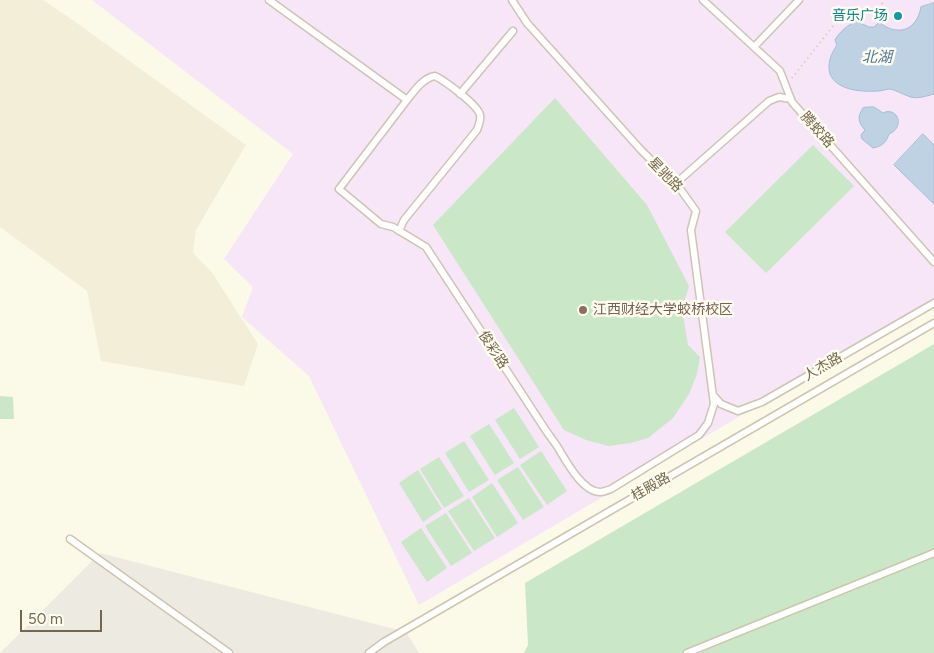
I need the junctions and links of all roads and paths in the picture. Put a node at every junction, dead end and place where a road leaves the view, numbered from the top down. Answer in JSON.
{"nodes":[{"id":1,"x":269,"y":0,"type":"edge"},
{"id":2,"x":512,"y":0,"type":"edge"},
{"id":3,"x":702,"y":0,"type":"edge"},
{"id":4,"x":799,"y":0,"type":"edge"},
{"id":5,"x":883,"y":0,"type":"edge"},
{"id":6,"x":513,"y":31,"type":"dead end"},
{"id":7,"x":754,"y":47,"type":"junction"},
{"id":8,"x":786,"y":85,"type":"junction"},
{"id":9,"x":460,"y":94,"type":"junction"},
{"id":10,"x":791,"y":99,"type":"junction"},
{"id":11,"x":407,"y":100,"type":"junction"},
{"id":12,"x":675,"y":184,"type":"junction"},
{"id":13,"x":399,"y":230,"type":"junction"},
{"id":14,"x":934,"y":262,"type":"edge"},
{"id":15,"x":934,"y":303,"type":"edge"},
{"id":16,"x":934,"y":323,"type":"edge"},
{"id":17,"x":712,"y":394,"type":"junction"},
{"id":18,"x":70,"y":539,"type":"dead end"},
{"id":19,"x":934,"y":553,"type":"edge"},
{"id":20,"x":229,"y":653,"type":"edge"},
{"id":21,"x":369,"y":653,"type":"edge"},
{"id":22,"x":687,"y":653,"type":"edge"}],
"edges":[{"from":1,"to":11,"type":"lane"},
{"from":2,"to":12,"type":"lane","name":"星驰路"},
{"from":3,"to":7,"type":"lane","name":"腾蛟路"},
{"from":4,"to":7,"type":"lane"},
{"from":5,"to":8,"type":"path"},
{"from":6,"to":9,"type":"lane"},
{"from":7,"to":8,"type":"lane","name":"腾蛟路"},
{"from":8,"to":10,"type":"lane","name":"腾蛟路"},
{"from":9,"to":11,"type":"lane"},
{"from":9,"to":13,"type":"lane"},
{"from":10,"to":12,"type":"lane"},
{"from":10,"to":14,"type":"lane","name":"腾蛟路"},
{"from":11,"to":13,"type":"lane","name":"俊彩路"},
{"from":12,"to":17,"type":"lane","name":"星驰路"},
{"from":13,"to":17,"type":"lane","name":"俊彩路"},
{"from":15,"to":17,"type":"lane","name":"人杰路"},
{"from":16,"to":21,"type":"lane","name":"桂殿路"},
{"from":18,"to":20,"type":"lane"},
{"from":19,"to":22,"type":"lane"}]}
